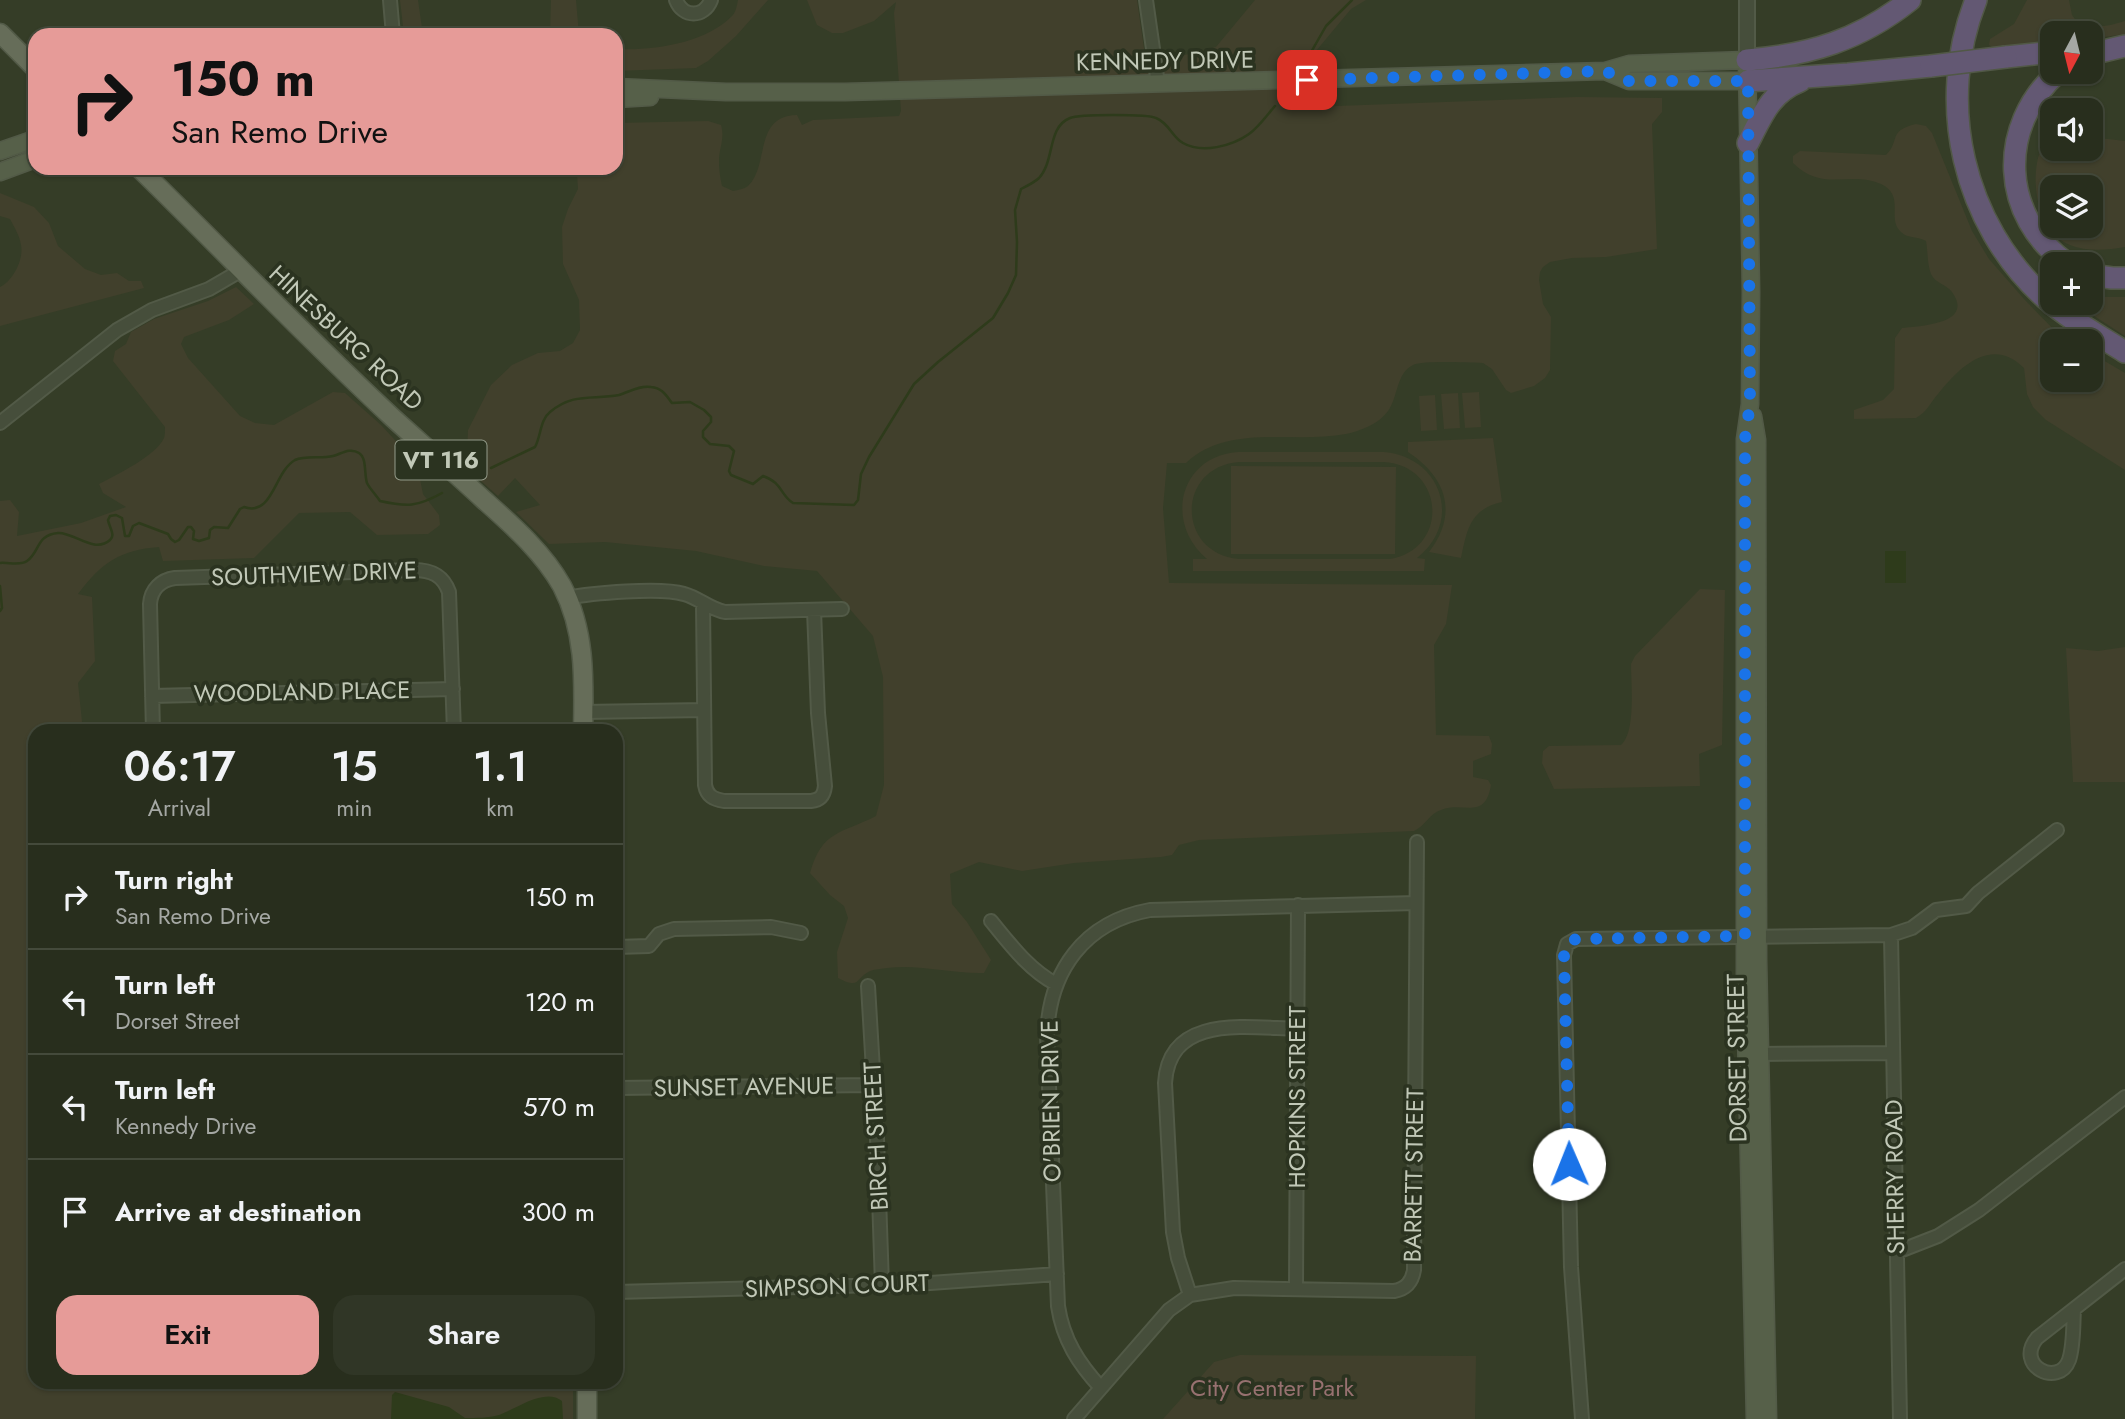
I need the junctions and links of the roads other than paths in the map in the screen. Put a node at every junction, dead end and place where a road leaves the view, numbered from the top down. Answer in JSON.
{"nodes":[{"id":1,"x":390,"y":0,"type":"edge"},
{"id":2,"x":676,"y":0,"type":"edge"},
{"id":3,"x":711,"y":0,"type":"edge"},
{"id":4,"x":1146,"y":0,"type":"edge"},
{"id":5,"x":1747,"y":0,"type":"edge"},
{"id":6,"x":1910,"y":0,"type":"edge"},
{"id":7,"x":1976,"y":0,"type":"edge"},
{"id":8,"x":392,"y":28,"type":"edge"},
{"id":9,"x":0,"y":33,"type":"edge"},
{"id":10,"x":2125,"y":46,"type":"edge"},
{"id":11,"x":2104,"y":49,"type":"edge"},
{"id":12,"x":2040,"y":53,"type":"edge"},
{"id":13,"x":28,"y":61,"type":"edge"},
{"id":14,"x":1747,"y":70,"type":"junction"},
{"id":15,"x":1812,"y":77,"type":"junction"},
{"id":16,"x":1158,"y":84,"type":"junction"},
{"id":17,"x":2047,"y":84,"type":"edge"},
{"id":18,"x":623,"y":87,"type":"edge"},
{"id":19,"x":726,"y":92,"type":"junction"},
{"id":20,"x":623,"y":99,"type":"edge"},
{"id":21,"x":28,"y":141,"type":"edge"},
{"id":22,"x":1748,"y":143,"type":"junction"},
{"id":23,"x":0,"y":151,"type":"edge"},
{"id":24,"x":28,"y":162,"type":"edge"},
{"id":25,"x":0,"y":172,"type":"edge"},
{"id":26,"x":146,"y":175,"type":"edge"},
{"id":27,"x":2054,"y":252,"type":"edge"},
{"id":28,"x":240,"y":271,"type":"junction"},
{"id":29,"x":2103,"y":277,"type":"edge"},
{"id":30,"x":2125,"y":278,"type":"edge"},
{"id":31,"x":2125,"y":352,"type":"edge"},
{"id":32,"x":0,"y":423,"type":"edge"},
{"id":33,"x":568,"y":598,"type":"junction"},
{"id":34,"x":703,"y":604,"type":"junction"},
{"id":35,"x":842,"y":609,"type":"dead end"},
{"id":36,"x":814,"y":610,"type":"junction"},
{"id":37,"x":453,"y":689,"type":"junction"},
{"id":38,"x":152,"y":696,"type":"junction"},
{"id":39,"x":704,"y":710,"type":"junction"},
{"id":40,"x":584,"y":712,"type":"junction"},
{"id":41,"x":153,"y":724,"type":"edge"},
{"id":42,"x":454,"y":724,"type":"edge"},
{"id":43,"x":583,"y":724,"type":"edge"},
{"id":44,"x":2057,"y":830,"type":"dead end"},
{"id":45,"x":1417,"y":842,"type":"dead end"},
{"id":46,"x":1416,"y":903,"type":"junction"},
{"id":47,"x":1298,"y":905,"type":"junction"},
{"id":48,"x":991,"y":921,"type":"dead end"},
{"id":49,"x":801,"y":933,"type":"dead end"},
{"id":50,"x":1891,"y":935,"type":"junction"},
{"id":51,"x":1751,"y":936,"type":"junction"},
{"id":52,"x":623,"y":947,"type":"edge"},
{"id":53,"x":1056,"y":984,"type":"junction"},
{"id":54,"x":868,"y":986,"type":"dead end"},
{"id":55,"x":1297,"y":1029,"type":"junction"},
{"id":56,"x":1893,"y":1053,"type":"junction"},
{"id":57,"x":1760,"y":1054,"type":"junction"},
{"id":58,"x":873,"y":1085,"type":"junction"},
{"id":59,"x":623,"y":1088,"type":"edge"},
{"id":60,"x":2125,"y":1097,"type":"edge"},
{"id":61,"x":1897,"y":1252,"type":"junction"},
{"id":62,"x":2124,"y":1273,"type":"edge"},
{"id":63,"x":1057,"y":1274,"type":"junction"},
{"id":64,"x":882,"y":1285,"type":"junction"},
{"id":65,"x":1296,"y":1289,"type":"junction"},
{"id":66,"x":623,"y":1292,"type":"edge"},
{"id":67,"x":1190,"y":1295,"type":"junction"},
{"id":68,"x":2074,"y":1309,"type":"junction"},
{"id":69,"x":1101,"y":1388,"type":"junction"},
{"id":70,"x":587,"y":1389,"type":"edge"},
{"id":71,"x":587,"y":1419,"type":"edge"},
{"id":72,"x":1074,"y":1419,"type":"edge"},
{"id":73,"x":1582,"y":1419,"type":"edge"},
{"id":74,"x":1755,"y":1419,"type":"edge"},
{"id":75,"x":1768,"y":1419,"type":"edge"},
{"id":76,"x":1900,"y":1419,"type":"edge"}],
"edges":[{"from":1,"to":8,"type":"street"},
{"from":2,"to":3,"type":"street"},
{"from":4,"to":16,"type":"street"},
{"from":5,"to":14,"type":"street","name":"DORSET STREET"},
{"from":6,"to":14,"type":"highway"},
{"from":7,"to":31,"type":"highway"},
{"from":9,"to":13,"type":"main road"},
{"from":10,"to":11,"type":"highway"},
{"from":12,"to":15,"type":"highway","bridge":true},
{"from":14,"to":15,"type":"highway"},
{"from":14,"to":16,"type":"main road","name":"KENNEDY DRIVE"},
{"from":14,"to":22,"type":"main road","name":"DORSET STREET"},
{"from":15,"to":22,"type":"highway"},
{"from":16,"to":19,"type":"main road","name":"KENNEDY DRIVE"},
{"from":17,"to":27,"type":"highway"},
{"from":18,"to":19,"type":"main road","name":"KENNEDY DRIVE"},
{"from":19,"to":20,"type":"main road","name":"KENNEDY DRIVE"},
{"from":21,"to":23,"type":"main road"},
{"from":22,"to":51,"type":"main road","name":"DORSET STREET"},
{"from":24,"to":25,"type":"main road"},
{"from":26,"to":28,"type":"main road","name":"HINESBURG ROAD","number":"VT 116"},
{"from":28,"to":32,"type":"street"},
{"from":28,"to":33,"type":"main road","name":"HINESBURG ROAD","number":"VT 116"},
{"from":29,"to":30,"type":"highway"},
{"from":33,"to":34,"type":"street"},
{"from":33,"to":40,"type":"main road","name":"HINESBURG ROAD","number":"VT 116"},
{"from":34,"to":36,"type":"street"},
{"from":34,"to":39,"type":"street"},
{"from":35,"to":36,"type":"street"},
{"from":36,"to":39,"type":"street"},
{"from":37,"to":38,"type":"street","name":"WOODLAND PLACE"},
{"from":37,"to":38,"type":"street","name":"SOUTHVIEW DRIVE"},
{"from":37,"to":42,"type":"street","name":"SOUTHVIEW DRIVE"},
{"from":38,"to":41,"type":"street"},
{"from":39,"to":40,"type":"street"},
{"from":40,"to":43,"type":"main road","name":"HINESBURG ROAD","number":"VT 116"},
{"from":44,"to":50,"type":"street"},
{"from":45,"to":46,"type":"street","name":"BARRETT STREET"},
{"from":46,"to":47,"type":"street","name":"O'BRIEN DRIVE"},
{"from":46,"to":65,"type":"street","name":"BARRETT STREET"},
{"from":47,"to":53,"type":"street","name":"O'BRIEN DRIVE"},
{"from":47,"to":55,"type":"street","name":"HOPKINS STREET"},
{"from":48,"to":53,"type":"street"},
{"from":49,"to":52,"type":"street"},
{"from":50,"to":51,"type":"street"},
{"from":50,"to":56,"type":"street","name":"SHERRY ROAD"},
{"from":51,"to":57,"type":"main road","name":"DORSET STREET"},
{"from":51,"to":73,"type":"street"},
{"from":51,"to":74,"type":"main road","name":"DORSET STREET"},
{"from":53,"to":63,"type":"street","name":"O'BRIEN DRIVE"},
{"from":54,"to":58,"type":"street","name":"BIRCH STREET"},
{"from":55,"to":65,"type":"street","name":"HOPKINS STREET"},
{"from":55,"to":67,"type":"street"},
{"from":56,"to":57,"type":"street"},
{"from":56,"to":61,"type":"street","name":"SHERRY ROAD"},
{"from":57,"to":75,"type":"main road","name":"DORSET STREET"},
{"from":58,"to":59,"type":"street","name":"SUNSET AVENUE"},
{"from":58,"to":64,"type":"street","name":"BIRCH STREET"},
{"from":60,"to":61,"type":"street"},
{"from":61,"to":76,"type":"street","name":"SHERRY ROAD"},
{"from":62,"to":68,"type":"street"},
{"from":63,"to":64,"type":"street","name":"SIMPSON COURT"},
{"from":63,"to":69,"type":"street","name":"O'BRIEN DRIVE"},
{"from":64,"to":66,"type":"street","name":"SIMPSON COURT"},
{"from":65,"to":67,"type":"street","name":"BARRETT STREET"},
{"from":67,"to":69,"type":"street"},
{"from":68,"to":68,"type":"street"},
{"from":69,"to":72,"type":"street"},
{"from":70,"to":71,"type":"main road"}]}
